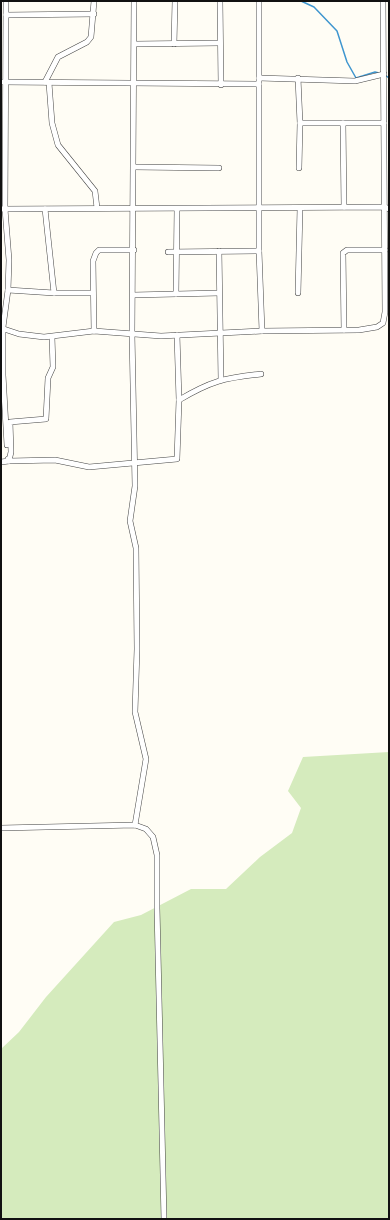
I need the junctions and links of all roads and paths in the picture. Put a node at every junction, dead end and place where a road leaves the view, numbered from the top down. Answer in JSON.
{"nodes":[{"id":1,"x":94,"y":1,"type":"edge"},
{"id":2,"x":134,"y":1,"type":"edge"},
{"id":3,"x":175,"y":1,"type":"edge"},
{"id":4,"x":220,"y":1,"type":"edge"},
{"id":5,"x":259,"y":1,"type":"edge"},
{"id":6,"x":383,"y":1,"type":"edge"},
{"id":7,"x":5,"y":2,"type":"edge"},
{"id":8,"x":94,"y":14,"type":"junction"},
{"id":9,"x":6,"y":15,"type":"junction"},
{"id":10,"x":219,"y":43,"type":"junction"},
{"id":11,"x":134,"y":44,"type":"junction"},
{"id":12,"x":174,"y":44,"type":"junction"},
{"id":13,"x":384,"y":74,"type":"junction"},
{"id":14,"x":259,"y":78,"type":"junction"},
{"id":15,"x":298,"y":78,"type":"junction"},
{"id":16,"x":3,"y":82,"type":"edge"},
{"id":17,"x":47,"y":83,"type":"junction"},
{"id":18,"x":134,"y":83,"type":"junction"},
{"id":19,"x":259,"y":84,"type":"junction"},
{"id":20,"x":221,"y":85,"type":"junction"},
{"id":21,"x":300,"y":123,"type":"junction"},
{"id":22,"x":343,"y":123,"type":"junction"},
{"id":23,"x":384,"y":123,"type":"junction"},
{"id":24,"x":134,"y":167,"type":"junction"},
{"id":25,"x":219,"y":168,"type":"dead end"},
{"id":26,"x":299,"y":168,"type":"dead end"},
{"id":27,"x":344,"y":207,"type":"junction"},
{"id":28,"x":97,"y":208,"type":"junction"},
{"id":29,"x":134,"y":208,"type":"junction"},
{"id":30,"x":260,"y":208,"type":"junction"},
{"id":31,"x":300,"y":208,"type":"junction"},
{"id":32,"x":387,"y":208,"type":"edge"},
{"id":33,"x":3,"y":209,"type":"edge"},
{"id":34,"x":46,"y":209,"type":"junction"},
{"id":35,"x":177,"y":209,"type":"junction"},
{"id":36,"x":134,"y":250,"type":"junction"},
{"id":37,"x":385,"y":250,"type":"junction"},
{"id":38,"x":258,"y":251,"type":"junction"},
{"id":39,"x":168,"y":252,"type":"dead end"},
{"id":40,"x":177,"y":252,"type":"junction"},
{"id":41,"x":219,"y":252,"type":"junction"},
{"id":42,"x":8,"y":290,"type":"junction"},
{"id":43,"x":54,"y":293,"type":"junction"},
{"id":44,"x":93,"y":293,"type":"junction"},
{"id":45,"x":220,"y":293,"type":"junction"},
{"id":46,"x":298,"y":293,"type":"dead end"},
{"id":47,"x":176,"y":294,"type":"junction"},
{"id":48,"x":133,"y":295,"type":"junction"},
{"id":49,"x":2,"y":328,"type":"edge"},
{"id":50,"x":94,"y":330,"type":"junction"},
{"id":51,"x":344,"y":330,"type":"junction"},
{"id":52,"x":262,"y":331,"type":"junction"},
{"id":53,"x":220,"y":333,"type":"junction"},
{"id":54,"x":132,"y":334,"type":"junction"},
{"id":55,"x":177,"y":335,"type":"junction"},
{"id":56,"x":52,"y":337,"type":"junction"},
{"id":57,"x":261,"y":374,"type":"dead end"},
{"id":58,"x":221,"y":380,"type":"junction"},
{"id":59,"x":179,"y":400,"type":"junction"},
{"id":60,"x":8,"y":461,"type":"junction"},
{"id":61,"x":1,"y":462,"type":"edge"},
{"id":62,"x":134,"y":462,"type":"junction"},
{"id":63,"x":135,"y":825,"type":"junction"},
{"id":64,"x":1,"y":828,"type":"edge"},
{"id":65,"x":164,"y":1219,"type":"edge"}],
"edges":[{"from":1,"to":8,"type":"street"},
{"from":2,"to":11,"type":"street"},
{"from":3,"to":12,"type":"street"},
{"from":4,"to":10,"type":"street"},
{"from":5,"to":14,"type":"street"},
{"from":6,"to":13,"type":"street"},
{"from":7,"to":9,"type":"street"},
{"from":8,"to":9,"type":"street"},
{"from":8,"to":17,"type":"street"},
{"from":9,"to":16,"type":"street"},
{"from":10,"to":12,"type":"street"},
{"from":10,"to":20,"type":"street"},
{"from":11,"to":12,"type":"street"},
{"from":11,"to":18,"type":"street"},
{"from":13,"to":15,"type":"street"},
{"from":13,"to":23,"type":"street"},
{"from":14,"to":15,"type":"street"},
{"from":14,"to":19,"type":"street"},
{"from":15,"to":21,"type":"street"},
{"from":16,"to":17,"type":"street"},
{"from":16,"to":33,"type":"street"},
{"from":17,"to":18,"type":"street"},
{"from":17,"to":28,"type":"street"},
{"from":18,"to":20,"type":"street"},
{"from":18,"to":24,"type":"street"},
{"from":19,"to":20,"type":"street"},
{"from":19,"to":30,"type":"street"},
{"from":21,"to":22,"type":"street"},
{"from":21,"to":26,"type":"street"},
{"from":22,"to":23,"type":"street"},
{"from":22,"to":27,"type":"street"},
{"from":23,"to":32,"type":"street"},
{"from":24,"to":25,"type":"street"},
{"from":24,"to":29,"type":"street"},
{"from":27,"to":31,"type":"street"},
{"from":27,"to":32,"type":"street"},
{"from":28,"to":29,"type":"street"},
{"from":28,"to":34,"type":"street"},
{"from":29,"to":35,"type":"street"},
{"from":29,"to":36,"type":"street"},
{"from":30,"to":31,"type":"street"},
{"from":30,"to":35,"type":"street"},
{"from":30,"to":38,"type":"street"},
{"from":31,"to":46,"type":"street"},
{"from":32,"to":37,"type":"street"},
{"from":33,"to":34,"type":"street"},
{"from":33,"to":42,"type":"street"},
{"from":34,"to":43,"type":"street"},
{"from":35,"to":40,"type":"street"},
{"from":36,"to":44,"type":"street"},
{"from":36,"to":48,"type":"street"},
{"from":37,"to":51,"type":"street"},
{"from":37,"to":51,"type":"street"},
{"from":38,"to":41,"type":"street"},
{"from":38,"to":52,"type":"street"},
{"from":39,"to":40,"type":"street"},
{"from":40,"to":41,"type":"street"},
{"from":40,"to":47,"type":"street"},
{"from":41,"to":45,"type":"street"},
{"from":42,"to":43,"type":"street"},
{"from":42,"to":49,"type":"street"},
{"from":43,"to":44,"type":"street"},
{"from":44,"to":50,"type":"street"},
{"from":45,"to":47,"type":"street"},
{"from":45,"to":53,"type":"street"},
{"from":47,"to":48,"type":"street"},
{"from":48,"to":54,"type":"street"},
{"from":49,"to":56,"type":"street"},
{"from":49,"to":60,"type":"street"},
{"from":50,"to":54,"type":"street"},
{"from":50,"to":56,"type":"street"},
{"from":51,"to":52,"type":"street"},
{"from":52,"to":53,"type":"street"},
{"from":53,"to":55,"type":"street"},
{"from":53,"to":58,"type":"street"},
{"from":54,"to":55,"type":"street"},
{"from":54,"to":62,"type":"street"},
{"from":55,"to":59,"type":"street"},
{"from":56,"to":60,"type":"street"},
{"from":57,"to":58,"type":"street"},
{"from":58,"to":59,"type":"street"},
{"from":59,"to":62,"type":"street"},
{"from":60,"to":61,"type":"street"},
{"from":60,"to":62,"type":"street"},
{"from":62,"to":63,"type":"street"},
{"from":63,"to":64,"type":"street"},
{"from":63,"to":65,"type":"street"}]}
